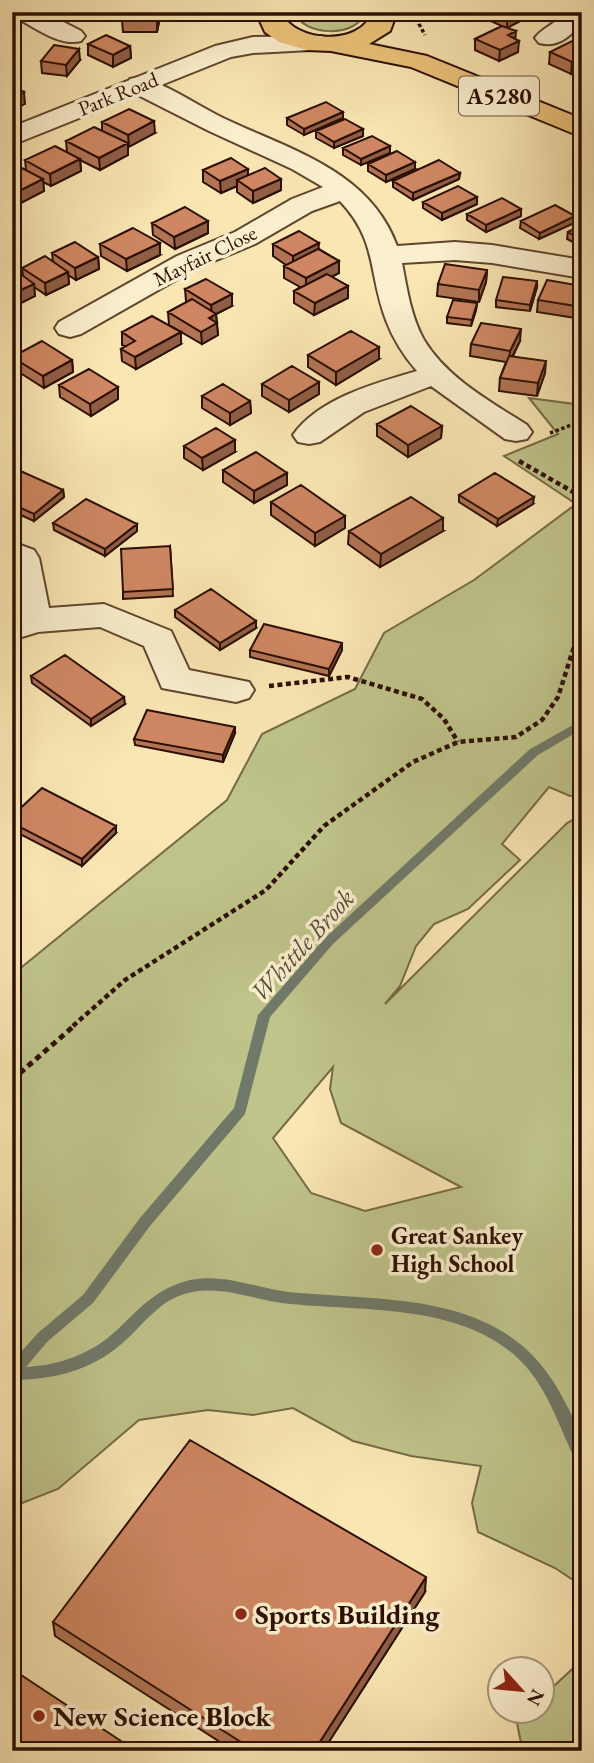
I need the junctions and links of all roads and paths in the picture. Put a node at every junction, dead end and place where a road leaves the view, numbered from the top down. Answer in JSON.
{"nodes":[{"id":1,"x":24,"y":12,"type":"edge"},
{"id":2,"x":267,"y":13,"type":"edge"},
{"id":3,"x":385,"y":15,"type":"edge"},
{"id":4,"x":71,"y":24,"type":"edge"},
{"id":5,"x":327,"y":44,"type":"junction"},
{"id":6,"x":224,"y":51,"type":"junction"},
{"id":7,"x":418,"y":61,"type":"junction"},
{"id":8,"x":139,"y":85,"type":"junction"},
{"id":9,"x":582,"y":129,"type":"edge"},
{"id":10,"x":12,"y":136,"type":"edge"},
{"id":11,"x":342,"y":190,"type":"junction"},
{"id":12,"x":387,"y":255,"type":"junction"},
{"id":13,"x":582,"y":269,"type":"edge"},
{"id":14,"x":40,"y":324,"type":"dead end"},
{"id":15,"x":437,"y":375,"type":"junction"},
{"id":16,"x":582,"y":421,"type":"edge"},
{"id":17,"x":525,"y":436,"type":"junction"},
{"id":18,"x":309,"y":440,"type":"dead end"},
{"id":19,"x":582,"y":497,"type":"edge"},
{"id":20,"x":12,"y":553,"type":"edge"},
{"id":21,"x":582,"y":622,"type":"edge"},
{"id":22,"x":23,"y":625,"type":"edge"},
{"id":23,"x":236,"y":690,"type":"joint"},
{"id":24,"x":458,"y":742,"type":"junction"},
{"id":25,"x":12,"y":1080,"type":"edge"}],
"edges":[{"from":1,"to":4,"type":"street"},
{"from":2,"to":5,"type":"main road","number":"A5280"},
{"from":2,"to":6,"type":"street","name":"Park Road"},
{"from":3,"to":5,"type":"main road","number":"A5280"},
{"from":3,"to":7,"type":"main road","number":"A5280"},
{"from":5,"to":6,"type":"street","name":"Park Road"},
{"from":5,"to":7,"type":"main road","number":"A5280"},
{"from":6,"to":8,"type":"street","name":"Park Road"},
{"from":7,"to":9,"type":"main road","number":"A5280"},
{"from":8,"to":10,"type":"street","name":"Park Road"},
{"from":8,"to":11,"type":"street"},
{"from":11,"to":12,"type":"street"},
{"from":11,"to":14,"type":"street","name":"Mayfair Close"},
{"from":12,"to":13,"type":"street"},
{"from":12,"to":15,"type":"street"},
{"from":15,"to":17,"type":"street"},
{"from":15,"to":18,"type":"street"},
{"from":16,"to":17,"type":"path"},
{"from":17,"to":19,"type":"path"},
{"from":20,"to":22,"type":"street"},
{"from":21,"to":24,"type":"path"},
{"from":22,"to":23,"type":"street"},
{"from":23,"to":24,"type":"path"},
{"from":24,"to":25,"type":"path"}]}
